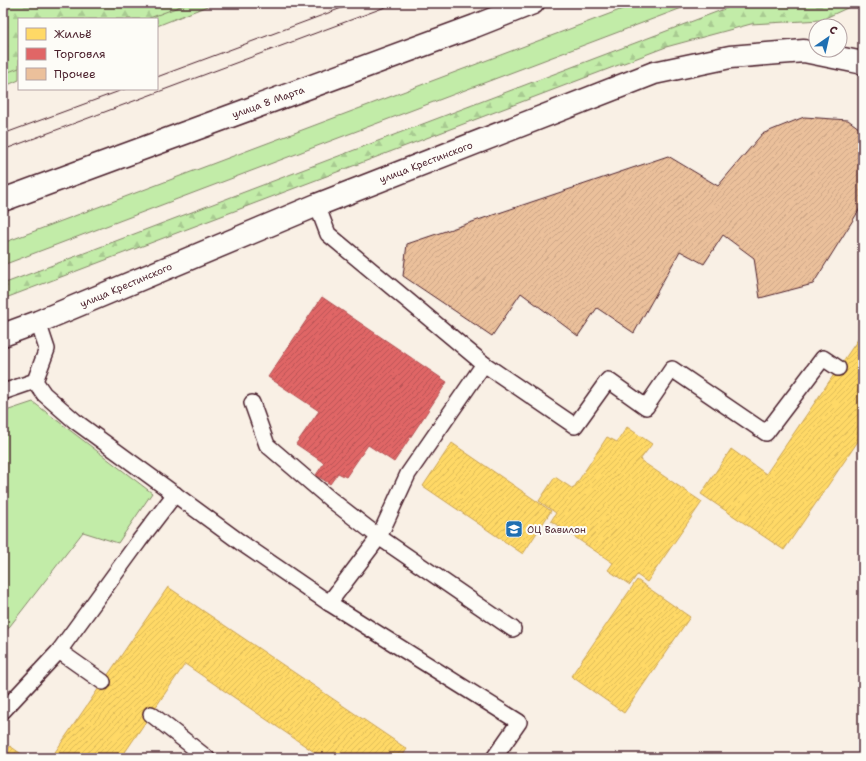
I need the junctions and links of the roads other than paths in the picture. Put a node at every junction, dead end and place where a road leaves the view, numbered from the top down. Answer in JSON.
{"nodes":[{"id":1,"x":533,"y":3,"type":"edge"},
{"id":2,"x":863,"y":63,"type":"edge"},
{"id":3,"x":3,"y":200,"type":"edge"},
{"id":4,"x":317,"y":205,"type":"junction"},
{"id":5,"x":38,"y":322,"type":"junction"},
{"id":6,"x":3,"y":335,"type":"edge"},
{"id":7,"x":484,"y":364,"type":"junction"},
{"id":8,"x":838,"y":368,"type":"dead end"},
{"id":9,"x":35,"y":380,"type":"junction"},
{"id":10,"x":3,"y":392,"type":"edge"},
{"id":11,"x":252,"y":403,"type":"dead end"},
{"id":12,"x":175,"y":494,"type":"junction"},
{"id":13,"x":379,"y":537,"type":"junction"},
{"id":14,"x":329,"y":602,"type":"junction"},
{"id":15,"x":513,"y":629,"type":"dead end"},
{"id":16,"x":60,"y":651,"type":"junction"},
{"id":17,"x":103,"y":682,"type":"dead end"},
{"id":18,"x":3,"y":711,"type":"edge"},
{"id":19,"x":151,"y":714,"type":"dead end"},
{"id":20,"x":207,"y":758,"type":"edge"},
{"id":21,"x":494,"y":758,"type":"edge"}],
"edges":[{"from":1,"to":3,"type":"street","name":"улица 8 Марта"},
{"from":2,"to":4,"type":"street","name":"улица Крестинского"},
{"from":4,"to":5,"type":"street","name":"улица Крестинского"},
{"from":4,"to":7,"type":"lane"},
{"from":5,"to":6,"type":"street","name":"улица Крестинского"},
{"from":5,"to":9,"type":"lane"},
{"from":7,"to":8,"type":"lane"},
{"from":7,"to":13,"type":"lane"},
{"from":9,"to":10,"type":"lane"},
{"from":9,"to":12,"type":"lane"},
{"from":11,"to":13,"type":"lane"},
{"from":12,"to":14,"type":"lane"},
{"from":12,"to":16,"type":"lane"},
{"from":13,"to":14,"type":"lane"},
{"from":13,"to":15,"type":"lane"},
{"from":14,"to":21,"type":"lane"},
{"from":16,"to":17,"type":"lane"},
{"from":16,"to":18,"type":"lane"},
{"from":19,"to":20,"type":"lane"}]}
